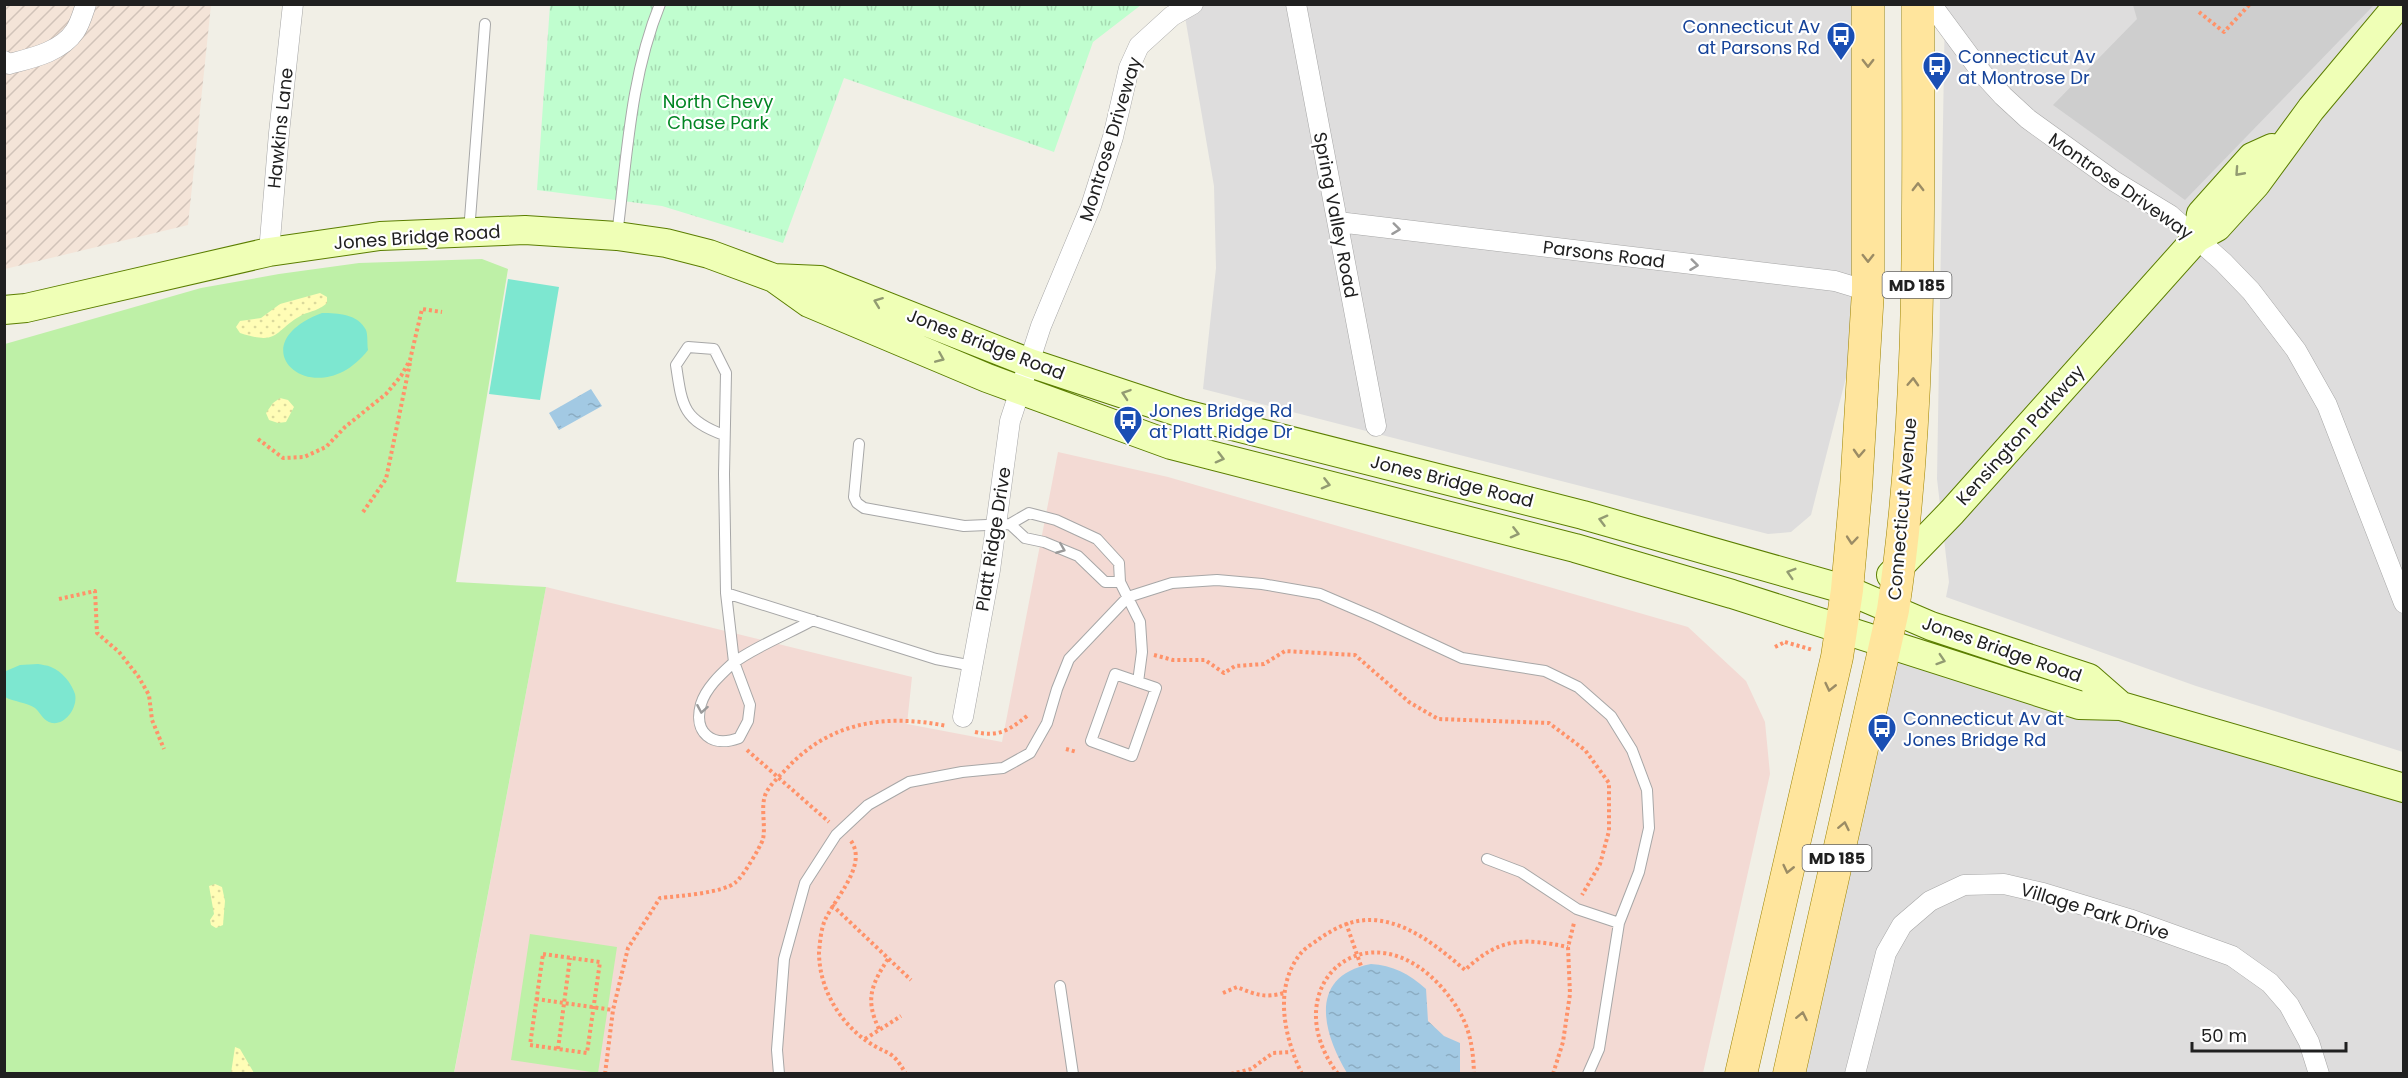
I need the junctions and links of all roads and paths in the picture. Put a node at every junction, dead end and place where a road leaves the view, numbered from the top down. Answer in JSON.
{"nodes":[{"id":1,"x":86,"y":4,"type":"edge"},
{"id":2,"x":293,"y":4,"type":"edge"},
{"id":3,"x":660,"y":4,"type":"edge"},
{"id":4,"x":1193,"y":4,"type":"edge"},
{"id":5,"x":1296,"y":4,"type":"edge"},
{"id":6,"x":1868,"y":4,"type":"edge"},
{"id":7,"x":1918,"y":4,"type":"edge"},
{"id":8,"x":1931,"y":4,"type":"edge"},
{"id":9,"x":2250,"y":4,"type":"edge"},
{"id":10,"x":2399,"y":4,"type":"edge"},
{"id":11,"x":2199,"y":12,"type":"dead end"},
{"id":12,"x":485,"y":24,"type":"dead end"},
{"id":13,"x":6,"y":63,"type":"edge"},
{"id":14,"x":1338,"y":222,"type":"junction"},
{"id":15,"x":469,"y":232,"type":"junction"},
{"id":16,"x":617,"y":236,"type":"junction"},
{"id":17,"x":2197,"y":238,"type":"junction"},
{"id":18,"x":269,"y":252,"type":"junction"},
{"id":19,"x":774,"y":278,"type":"junction"},
{"id":20,"x":1868,"y":291,"type":"junction"},
{"id":21,"x":12,"y":312,"type":"edge"},
{"id":22,"x":442,"y":312,"type":"dead end"},
{"id":23,"x":412,"y":351,"type":"junction"},
{"id":24,"x":1030,"y":363,"type":"junction"},
{"id":25,"x":1021,"y":392,"type":"junction"},
{"id":26,"x":1376,"y":426,"type":"dead end"},
{"id":27,"x":724,"y":435,"type":"junction"},
{"id":28,"x":258,"y":439,"type":"dead end"},
{"id":29,"x":859,"y":444,"type":"dead end"},
{"id":30,"x":363,"y":513,"type":"dead end"},
{"id":31,"x":1003,"y":524,"type":"junction"},
{"id":32,"x":1900,"y":566,"type":"junction"},
{"id":33,"x":1120,"y":582,"type":"junction"},
{"id":34,"x":726,"y":593,"type":"junction"},
{"id":35,"x":1128,"y":597,"type":"junction"},
{"id":36,"x":59,"y":599,"type":"dead end"},
{"id":37,"x":1869,"y":600,"type":"junction"},
{"id":38,"x":2403,"y":603,"type":"edge"},
{"id":39,"x":813,"y":621,"type":"junction"},
{"id":40,"x":1840,"y":629,"type":"junction"},
{"id":41,"x":1885,"y":643,"type":"junction"},
{"id":42,"x":1775,"y":647,"type":"dead end"},
{"id":43,"x":1814,"y":650,"type":"dead end"},
{"id":44,"x":1142,"y":652,"type":"junction"},
{"id":45,"x":734,"y":662,"type":"junction"},
{"id":46,"x":972,"y":666,"type":"junction"},
{"id":47,"x":1138,"y":682,"type":"junction"},
{"id":48,"x":2121,"y":706,"type":"junction"},
{"id":49,"x":1027,"y":716,"type":"dead end"},
{"id":50,"x":961,"y":725,"type":"junction"},
{"id":51,"x":739,"y":738,"type":"junction"},
{"id":52,"x":164,"y":749,"type":"dead end"},
{"id":53,"x":1066,"y":749,"type":"dead end"},
{"id":54,"x":1077,"y":752,"type":"dead end"},
{"id":55,"x":778,"y":777,"type":"junction"},
{"id":56,"x":2403,"y":788,"type":"edge"},
{"id":57,"x":832,"y":825,"type":"dead end"},
{"id":58,"x":849,"y":840,"type":"dead end"},
{"id":59,"x":1487,"y":859,"type":"dead end"},
{"id":60,"x":832,"y":905,"type":"junction"},
{"id":61,"x":1577,"y":909,"type":"junction"},
{"id":62,"x":1346,"y":923,"type":"junction"},
{"id":63,"x":1619,"y":923,"type":"junction"},
{"id":64,"x":1568,"y":946,"type":"junction"},
{"id":65,"x":1356,"y":955,"type":"junction"},
{"id":66,"x":570,"y":958,"type":"junction"},
{"id":67,"x":888,"y":958,"type":"junction"},
{"id":68,"x":1361,"y":966,"type":"dead end"},
{"id":69,"x":911,"y":980,"type":"dead end"},
{"id":70,"x":1060,"y":986,"type":"dead end"},
{"id":71,"x":1223,"y":993,"type":"dead end"},
{"id":72,"x":1284,"y":993,"type":"junction"},
{"id":73,"x":536,"y":999,"type":"junction"},
{"id":74,"x":564,"y":1003,"type":"junction"},
{"id":75,"x":593,"y":1007,"type":"junction"},
{"id":76,"x":613,"y":1010,"type":"junction"},
{"id":77,"x":901,"y":1016,"type":"dead end"},
{"id":78,"x":879,"y":1029,"type":"junction"},
{"id":79,"x":865,"y":1039,"type":"junction"},
{"id":80,"x":558,"y":1049,"type":"junction"},
{"id":81,"x":1291,"y":1052,"type":"junction"},
{"id":82,"x":605,"y":1074,"type":"edge"},
{"id":83,"x":779,"y":1074,"type":"edge"},
{"id":84,"x":906,"y":1074,"type":"edge"},
{"id":85,"x":1073,"y":1074,"type":"edge"},
{"id":86,"x":1231,"y":1074,"type":"edge"},
{"id":87,"x":1302,"y":1074,"type":"edge"},
{"id":88,"x":1338,"y":1074,"type":"edge"},
{"id":89,"x":1474,"y":1074,"type":"edge"},
{"id":90,"x":1553,"y":1074,"type":"edge"},
{"id":91,"x":1588,"y":1074,"type":"edge"},
{"id":92,"x":1741,"y":1074,"type":"edge"},
{"id":93,"x":1789,"y":1074,"type":"edge"},
{"id":94,"x":1855,"y":1074,"type":"edge"},
{"id":95,"x":2319,"y":1074,"type":"edge"}],
"edges":[{"from":1,"to":13,"type":"street"},
{"from":2,"to":18,"type":"street","name":"Hawkins Lane"},
{"from":3,"to":16,"type":"lane"},
{"from":4,"to":24,"type":"street","name":"Montrose Driveway"},
{"from":5,"to":14,"type":"street","name":"Spring Valley Road"},
{"from":6,"to":20,"type":"main road","name":"Connecticut Avenue","number":"MD 185","one_way":true},
{"from":32,"to":7,"type":"main road","name":"Connecticut Avenue","number":"MD 185","one_way":true},
{"from":8,"to":17,"type":"street","name":"Montrose Driveway"},
{"from":9,"to":11,"type":"path"},
{"from":10,"to":17,"type":"main road","name":"Kensington Parkway"},
{"from":12,"to":15,"type":"lane"},
{"from":14,"to":20,"type":"street","name":"Parsons Road","one_way":true},
{"from":14,"to":26,"type":"street","name":"Spring Valley Road"},
{"from":15,"to":16,"type":"main road","name":"Jones Bridge Road"},
{"from":15,"to":18,"type":"main road","name":"Jones Bridge Road"},
{"from":16,"to":19,"type":"main road","name":"Jones Bridge Road"},
{"from":17,"to":32,"type":"main road","name":"Kensington Parkway"},
{"from":17,"to":38,"type":"street","name":"Montrose Driveway"},
{"from":18,"to":21,"type":"main road","name":"Jones Bridge Road"},
{"from":24,"to":19,"type":"main road","name":"Jones Bridge Road","one_way":true},
{"from":19,"to":25,"type":"main road","name":"Jones Bridge Road","one_way":true},
{"from":20,"to":37,"type":"main road","name":"Connecticut Avenue","number":"MD 185","one_way":true},
{"from":22,"to":23,"type":"path"},
{"from":23,"to":28,"type":"path"},
{"from":23,"to":30,"type":"path"},
{"from":24,"to":25,"type":"street","name":"Platt Ridge Drive"},
{"from":37,"to":24,"type":"main road","name":"Jones Bridge Road","one_way":true},
{"from":25,"to":31,"type":"street","name":"Platt Ridge Drive"},
{"from":25,"to":40,"type":"main road","name":"Jones Bridge Road","one_way":true},
{"from":27,"to":27,"type":"lane"},
{"from":27,"to":34,"type":"lane"},
{"from":29,"to":31,"type":"lane"},
{"from":31,"to":33,"type":"lane","one_way":true},
{"from":31,"to":33,"type":"lane"},
{"from":31,"to":46,"type":"street","name":"Platt Ridge Drive"},
{"from":32,"to":37,"type":"main road","name":"Connecticut Avenue","number":"MD 185"},
{"from":33,"to":35,"type":"lane"},
{"from":34,"to":39,"type":"lane"},
{"from":34,"to":45,"type":"lane"},
{"from":35,"to":44,"type":"lane"},
{"from":35,"to":63,"type":"lane"},
{"from":35,"to":83,"type":"lane"},
{"from":36,"to":52,"type":"path"},
{"from":37,"to":40,"type":"main road","name":"Connecticut Avenue","number":"MD 185"},
{"from":37,"to":41,"type":"main road","name":"Connecticut Avenue","number":"MD 185"},
{"from":37,"to":48,"type":"main road","name":"Jones Bridge Road"},
{"from":39,"to":45,"type":"lane"},
{"from":39,"to":46,"type":"lane"},
{"from":40,"to":41,"type":"main road","name":"Jones Bridge Road"},
{"from":40,"to":92,"type":"main road","name":"Connecticut Avenue","number":"MD 185","one_way":true},
{"from":41,"to":48,"type":"main road","name":"Jones Bridge Road","one_way":true},
{"from":93,"to":41,"type":"main road","name":"Connecticut Avenue","number":"MD 185","one_way":true},
{"from":42,"to":43,"type":"path"},
{"from":44,"to":47,"type":"lane"},
{"from":44,"to":61,"type":"path"},
{"from":45,"to":51,"type":"lane"},
{"from":45,"to":51,"type":"lane","one_way":true},
{"from":46,"to":50,"type":"street","name":"Platt Ridge Drive"},
{"from":47,"to":47,"type":"lane"},
{"from":48,"to":56,"type":"main road","name":"Jones Bridge Road"},
{"from":49,"to":50,"type":"path"},
{"from":50,"to":55,"type":"path"},
{"from":51,"to":55,"type":"path"},
{"from":53,"to":54,"type":"path"},
{"from":55,"to":57,"type":"path"},
{"from":55,"to":76,"type":"path"},
{"from":58,"to":60,"type":"path"},
{"from":59,"to":61,"type":"lane"},
{"from":60,"to":67,"type":"path"},
{"from":60,"to":79,"type":"path"},
{"from":61,"to":63,"type":"lane"},
{"from":61,"to":64,"type":"path"},
{"from":62,"to":64,"type":"path"},
{"from":62,"to":65,"type":"path"},
{"from":62,"to":72,"type":"path"},
{"from":63,"to":91,"type":"lane"},
{"from":64,"to":90,"type":"path"},
{"from":65,"to":68,"type":"path"},
{"from":65,"to":88,"type":"path"},
{"from":65,"to":89,"type":"path"},
{"from":66,"to":73,"type":"path"},
{"from":66,"to":74,"type":"path"},
{"from":66,"to":75,"type":"path"},
{"from":67,"to":69,"type":"path"},
{"from":67,"to":78,"type":"path"},
{"from":70,"to":85,"type":"lane"},
{"from":71,"to":72,"type":"path"},
{"from":72,"to":81,"type":"path"},
{"from":73,"to":74,"type":"path"},
{"from":73,"to":80,"type":"path"},
{"from":74,"to":75,"type":"path"},
{"from":74,"to":80,"type":"path"},
{"from":75,"to":76,"type":"path"},
{"from":75,"to":80,"type":"path"},
{"from":76,"to":82,"type":"path"},
{"from":77,"to":78,"type":"path"},
{"from":78,"to":79,"type":"path"},
{"from":79,"to":84,"type":"path"},
{"from":81,"to":86,"type":"path"},
{"from":81,"to":87,"type":"path"},
{"from":94,"to":95,"type":"street","name":"Village Park Drive"}]}
